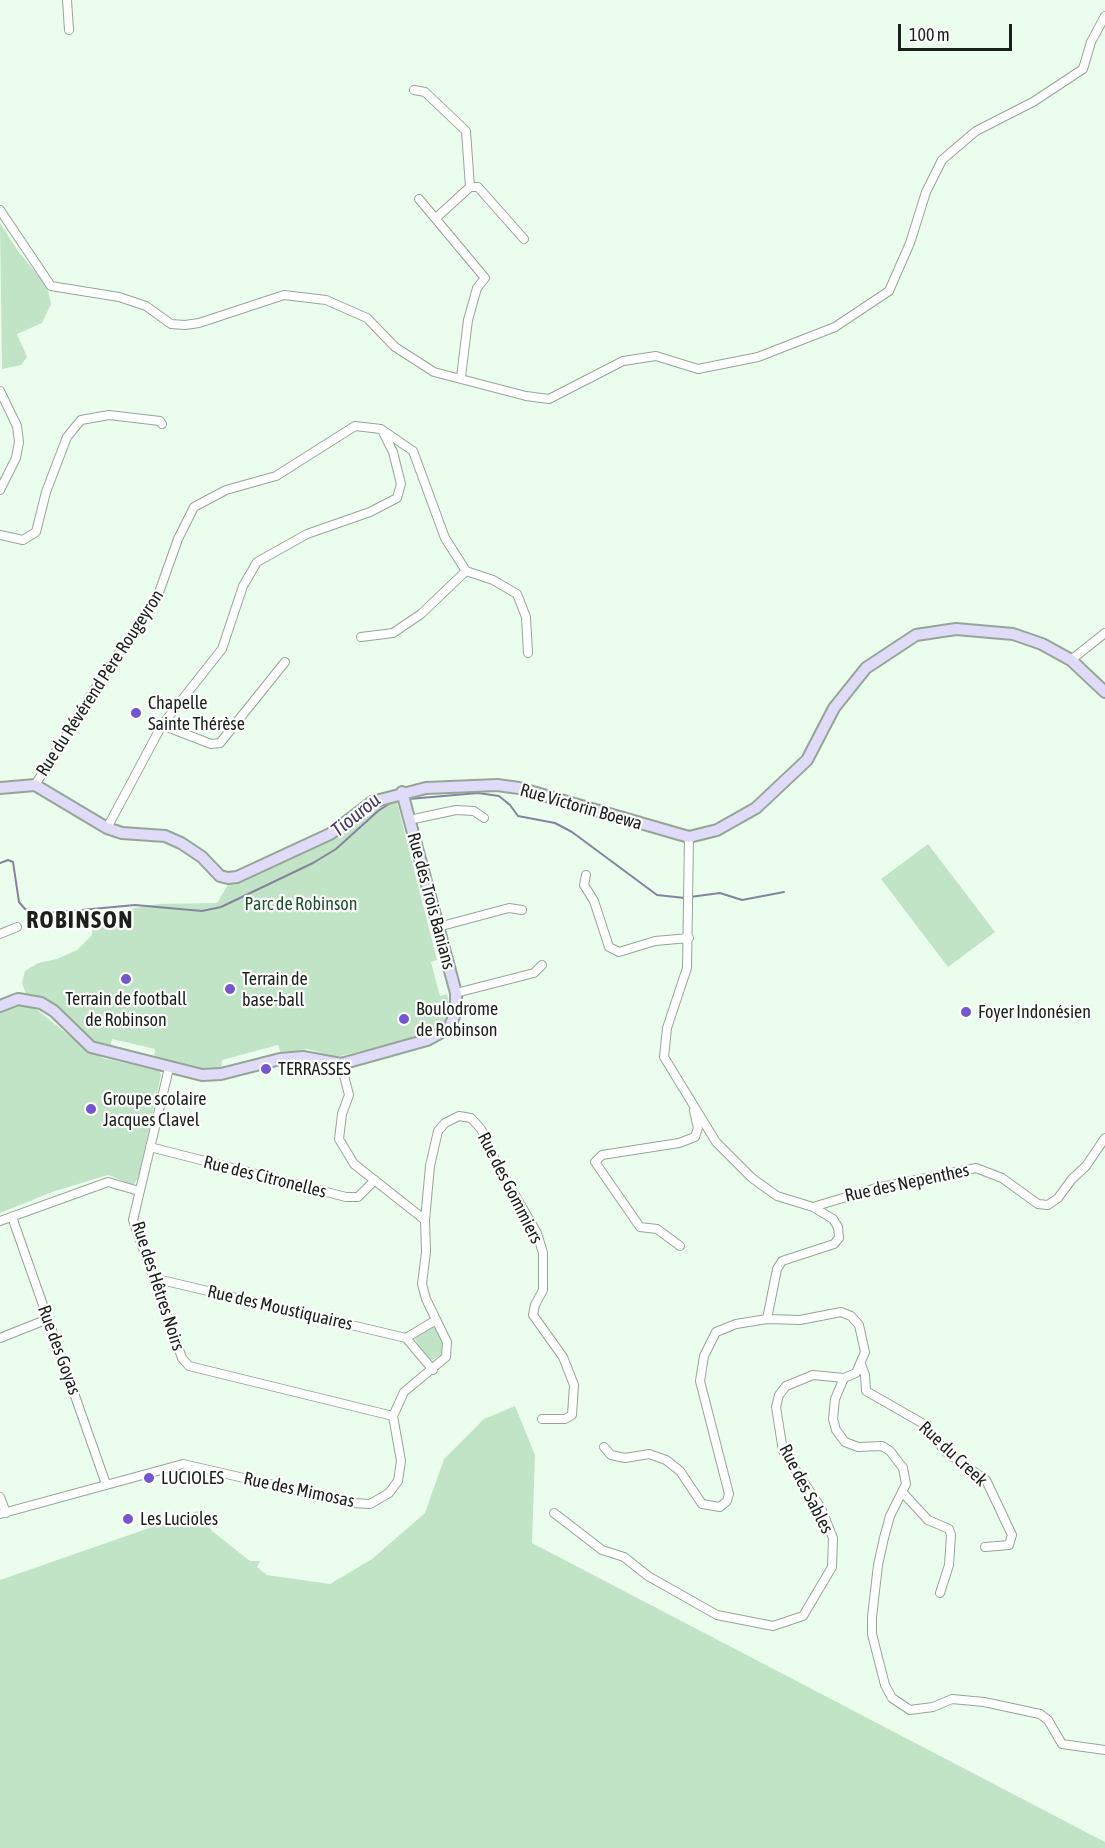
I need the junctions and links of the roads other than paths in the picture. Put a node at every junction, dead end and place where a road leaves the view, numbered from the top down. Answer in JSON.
{"nodes":[{"id":1,"x":67,"y":0,"type":"edge"},
{"id":2,"x":1105,"y":16,"type":"edge"},
{"id":3,"x":69,"y":30,"type":"dead end"},
{"id":4,"x":414,"y":90,"type":"dead end"},
{"id":5,"x":471,"y":187,"type":"junction"},
{"id":6,"x":419,"y":199,"type":"dead end"},
{"id":7,"x":0,"y":210,"type":"edge"},
{"id":8,"x":436,"y":218,"type":"junction"},
{"id":9,"x":524,"y":239,"type":"dead end"},
{"id":10,"x":461,"y":377,"type":"junction"},
{"id":11,"x":0,"y":391,"type":"edge"},
{"id":12,"x":162,"y":424,"type":"dead end"},
{"id":13,"x":381,"y":429,"type":"junction"},
{"id":14,"x":0,"y":490,"type":"edge"},
{"id":15,"x":0,"y":535,"type":"edge"},
{"id":16,"x":466,"y":571,"type":"junction"},
{"id":17,"x":1105,"y":633,"type":"edge"},
{"id":18,"x":361,"y":637,"type":"dead end"},
{"id":19,"x":528,"y":653,"type":"dead end"},
{"id":20,"x":1071,"y":660,"type":"junction"},
{"id":21,"x":285,"y":662,"type":"dead end"},
{"id":22,"x":1105,"y":692,"type":"edge"},
{"id":23,"x":162,"y":724,"type":"junction"},
{"id":24,"x":35,"y":784,"type":"junction"},
{"id":25,"x":0,"y":789,"type":"edge"},
{"id":26,"x":403,"y":798,"type":"junction"},
{"id":27,"x":484,"y":818,"type":"dead end"},
{"id":28,"x":410,"y":820,"type":"junction"},
{"id":29,"x":107,"y":828,"type":"junction"},
{"id":30,"x":690,"y":837,"type":"junction"},
{"id":31,"x":586,"y":874,"type":"dead end"},
{"id":32,"x":522,"y":910,"type":"dead end"},
{"id":33,"x":16,"y":927,"type":"dead end"},
{"id":34,"x":438,"y":927,"type":"junction"},
{"id":35,"x":0,"y":934,"type":"edge"},
{"id":36,"x":689,"y":938,"type":"junction"},
{"id":37,"x":542,"y":965,"type":"dead end"},
{"id":38,"x":456,"y":993,"type":"junction"},
{"id":39,"x":0,"y":1006,"type":"edge"},
{"id":40,"x":341,"y":1064,"type":"junction"},
{"id":41,"x":169,"y":1068,"type":"junction"},
{"id":42,"x":693,"y":1104,"type":"junction"},
{"id":43,"x":1105,"y":1138,"type":"edge"},
{"id":44,"x":150,"y":1148,"type":"junction"},
{"id":45,"x":375,"y":1180,"type":"junction"},
{"id":46,"x":139,"y":1191,"type":"junction"},
{"id":47,"x":813,"y":1207,"type":"junction"},
{"id":48,"x":12,"y":1217,"type":"junction"},
{"id":49,"x":425,"y":1220,"type":"junction"},
{"id":50,"x":0,"y":1221,"type":"edge"},
{"id":51,"x":680,"y":1246,"type":"dead end"},
{"id":52,"x":153,"y":1278,"type":"junction"},
{"id":53,"x":48,"y":1319,"type":"junction"},
{"id":54,"x":767,"y":1319,"type":"junction"},
{"id":55,"x":436,"y":1320,"type":"junction"},
{"id":56,"x":0,"y":1338,"type":"edge"},
{"id":57,"x":406,"y":1338,"type":"junction"},
{"id":58,"x":861,"y":1364,"type":"junction"},
{"id":59,"x":433,"y":1370,"type":"junction"},
{"id":60,"x":844,"y":1378,"type":"junction"},
{"id":61,"x":393,"y":1416,"type":"junction"},
{"id":62,"x":542,"y":1419,"type":"dead end"},
{"id":63,"x":604,"y":1447,"type":"dead end"},
{"id":64,"x":106,"y":1484,"type":"junction"},
{"id":65,"x":904,"y":1494,"type":"junction"},
{"id":66,"x":0,"y":1497,"type":"edge"},
{"id":67,"x":554,"y":1513,"type":"dead end"},
{"id":68,"x":3,"y":1514,"type":"edge"},
{"id":69,"x":985,"y":1547,"type":"dead end"},
{"id":70,"x":940,"y":1593,"type":"dead end"},
{"id":71,"x":1105,"y":1750,"type":"edge"}],
"edges":[{"from":1,"to":3,"type":"street"},
{"from":2,"to":10,"type":"street"},
{"from":4,"to":5,"type":"street"},
{"from":5,"to":8,"type":"street"},
{"from":5,"to":9,"type":"street"},
{"from":6,"to":8,"type":"street"},
{"from":7,"to":10,"type":"street"},
{"from":8,"to":10,"type":"street"},
{"from":11,"to":14,"type":"street"},
{"from":12,"to":15,"type":"street"},
{"from":13,"to":16,"type":"street"},
{"from":13,"to":23,"type":"street"},
{"from":13,"to":24,"type":"street","name":"Rue du Révérend Père Rougeyron"},
{"from":16,"to":18,"type":"street"},
{"from":16,"to":19,"type":"street"},
{"from":17,"to":20,"type":"street"},
{"from":20,"to":22,"type":"street"},
{"from":20,"to":30,"type":"street"},
{"from":21,"to":23,"type":"street"},
{"from":23,"to":29,"type":"street"},
{"from":24,"to":25,"type":"street"},
{"from":24,"to":29,"type":"street","name":"Rue Victorin Boewa"},
{"from":26,"to":28,"type":"street","name":"Rue des Trois Banians"},
{"from":26,"to":29,"type":"street","name":"Rue Victorin Boewa"},
{"from":26,"to":30,"type":"street","name":"Rue Victorin Boewa"},
{"from":27,"to":28,"type":"street"},
{"from":28,"to":34,"type":"street","name":"Rue des Trois Banians"},
{"from":30,"to":36,"type":"street"},
{"from":31,"to":36,"type":"street"},
{"from":32,"to":34,"type":"street"},
{"from":33,"to":35,"type":"street"},
{"from":34,"to":38,"type":"street","name":"Rue des Trois Banians"},
{"from":36,"to":42,"type":"street"},
{"from":37,"to":38,"type":"street"},
{"from":38,"to":40,"type":"street","name":"Rue des Trois Banians"},
{"from":39,"to":41,"type":"street","name":"Rue des Trois Banians"},
{"from":40,"to":41,"type":"street","name":"Rue des Trois Banians"},
{"from":40,"to":45,"type":"street"},
{"from":41,"to":44,"type":"street","name":"Rue des Hêtres Noirs"},
{"from":42,"to":47,"type":"street"},
{"from":42,"to":51,"type":"street"},
{"from":43,"to":47,"type":"street","name":"Rue des Nepenthes"},
{"from":44,"to":45,"type":"street","name":"Rue des Citronelles"},
{"from":44,"to":46,"type":"street","name":"Rue des Hêtres Noirs"},
{"from":45,"to":49,"type":"street"},
{"from":46,"to":48,"type":"street"},
{"from":46,"to":52,"type":"street","name":"Rue des Hêtres Noirs"},
{"from":47,"to":54,"type":"street"},
{"from":48,"to":50,"type":"street"},
{"from":48,"to":53,"type":"street","name":"Rue des Goyas"},
{"from":49,"to":55,"type":"street"},
{"from":49,"to":62,"type":"street","name":"Rue des Gommiers"},
{"from":52,"to":57,"type":"street","name":"Rue des Moustiquaires"},
{"from":52,"to":61,"type":"street","name":"Rue des Hêtres Noirs"},
{"from":53,"to":56,"type":"street"},
{"from":53,"to":64,"type":"street","name":"Rue des Goyas"},
{"from":54,"to":58,"type":"street"},
{"from":54,"to":63,"type":"street"},
{"from":55,"to":57,"type":"street"},
{"from":55,"to":59,"type":"street"},
{"from":57,"to":59,"type":"street"},
{"from":58,"to":60,"type":"street"},
{"from":58,"to":69,"type":"street","name":"Rue du Creek"},
{"from":59,"to":61,"type":"street"},
{"from":60,"to":65,"type":"street"},
{"from":60,"to":67,"type":"street","name":"Rue des Sables"},
{"from":61,"to":64,"type":"street","name":"Rue des Mimosas"},
{"from":64,"to":68,"type":"street","name":"Rue des Mimosas"},
{"from":65,"to":70,"type":"street"},
{"from":65,"to":71,"type":"street"},
{"from":66,"to":68,"type":"street"}]}
